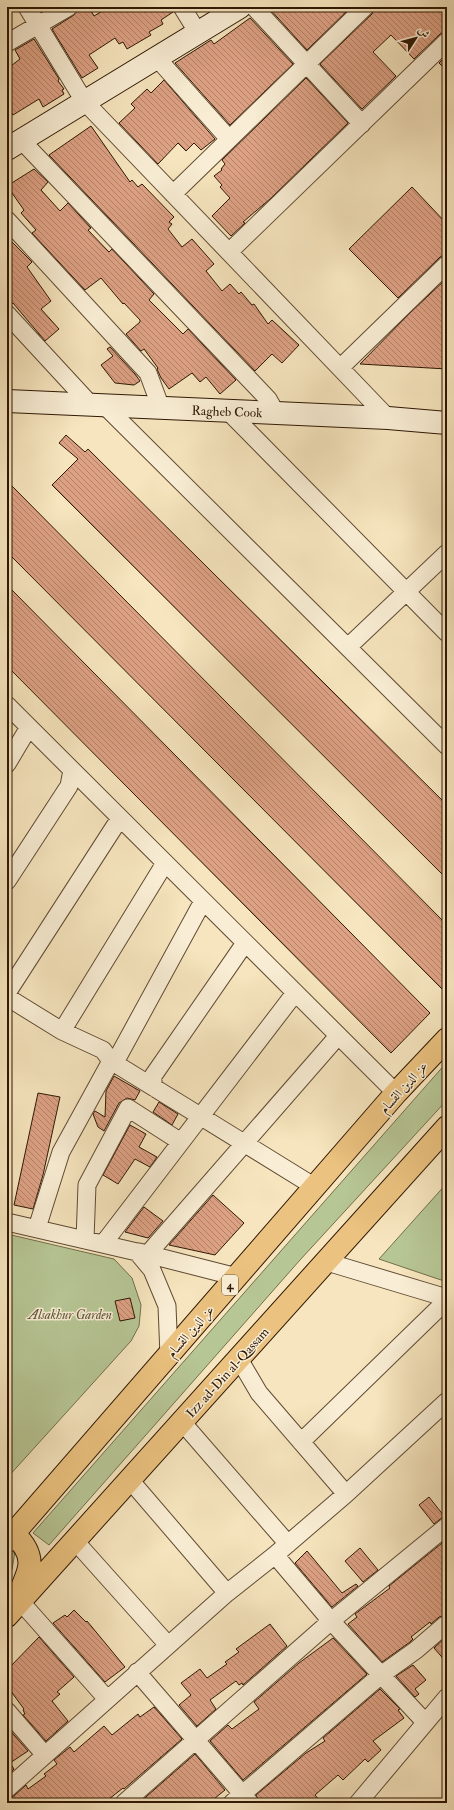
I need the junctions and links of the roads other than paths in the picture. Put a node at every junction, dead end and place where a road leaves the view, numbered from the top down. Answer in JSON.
{"nodes":[{"id":1,"x":27,"y":7,"type":"edge"},
{"id":2,"x":69,"y":7,"type":"edge"},
{"id":3,"x":182,"y":7,"type":"edge"},
{"id":4,"x":240,"y":7,"type":"edge"},
{"id":5,"x":254,"y":7,"type":"edge"},
{"id":6,"x":366,"y":7,"type":"edge"},
{"id":7,"x":38,"y":25,"type":"junction"},
{"id":8,"x":198,"y":33,"type":"junction"},
{"id":9,"x":447,"y":41,"type":"edge"},
{"id":10,"x":7,"y":42,"type":"edge"},
{"id":11,"x":157,"y":58,"type":"junction"},
{"id":12,"x":306,"y":64,"type":"junction"},
{"id":13,"x":84,"y":101,"type":"junction"},
{"id":14,"x":362,"y":124,"type":"junction"},
{"id":15,"x":230,"y":139,"type":"junction"},
{"id":16,"x":14,"y":145,"type":"edge"},
{"id":17,"x":173,"y":194,"type":"junction"},
{"id":18,"x":7,"y":220,"type":"edge"},
{"id":19,"x":229,"y":252,"type":"junction"},
{"id":20,"x":447,"y":264,"type":"edge"},
{"id":21,"x":7,"y":314,"type":"edge"},
{"id":22,"x":340,"y":368,"type":"junction"},
{"id":23,"x":7,"y":401,"type":"edge"},
{"id":24,"x":98,"y":405,"type":"junction"},
{"id":25,"x":161,"y":408,"type":"junction"},
{"id":26,"x":228,"y":411,"type":"junction"},
{"id":27,"x":276,"y":413,"type":"junction"},
{"id":28,"x":388,"y":418,"type":"junction"},
{"id":29,"x":447,"y":423,"type":"edge"},
{"id":30,"x":447,"y":553,"type":"edge"},
{"id":31,"x":406,"y":591,"type":"junction"},
{"id":32,"x":447,"y":633,"type":"edge"},
{"id":33,"x":348,"y":648,"type":"junction"},
{"id":34,"x":7,"y":705,"type":"edge"},
{"id":35,"x":29,"y":727,"type":"junction"},
{"id":36,"x":447,"y":746,"type":"edge"},
{"id":37,"x":7,"y":764,"type":"edge"},
{"id":38,"x":72,"y":770,"type":"junction"},
{"id":39,"x":120,"y":818,"type":"junction"},
{"id":40,"x":165,"y":863,"type":"junction"},
{"id":41,"x":7,"y":881,"type":"edge"},
{"id":42,"x":203,"y":901,"type":"junction"},
{"id":43,"x":245,"y":943,"type":"junction"},
{"id":44,"x":7,"y":993,"type":"edge"},
{"id":45,"x":295,"y":993,"type":"junction"},
{"id":46,"x":7,"y":997,"type":"edge"},
{"id":47,"x":62,"y":1031,"type":"junction"},
{"id":48,"x":338,"y":1036,"type":"junction"},
{"id":49,"x":447,"y":1039,"type":"edge"},
{"id":50,"x":111,"y":1061,"type":"junction"},
{"id":51,"x":153,"y":1087,"type":"junction"},
{"id":52,"x":396,"y":1093,"type":"junction"},
{"id":53,"x":201,"y":1116,"type":"junction"},
{"id":54,"x":447,"y":1127,"type":"edge"},
{"id":55,"x":181,"y":1142,"type":"junction"},
{"id":56,"x":245,"y":1143,"type":"junction"},
{"id":57,"x":315,"y":1187,"type":"junction"},
{"id":58,"x":7,"y":1222,"type":"edge"},
{"id":59,"x":37,"y":1228,"type":"junction"},
{"id":60,"x":85,"y":1240,"type":"junction"},
{"id":61,"x":103,"y":1244,"type":"junction"},
{"id":62,"x":142,"y":1253,"type":"junction"},
{"id":63,"x":327,"y":1262,"type":"junction"},
{"id":64,"x":237,"y":1277,"type":"junction"},
{"id":65,"x":447,"y":1299,"type":"edge"},
{"id":66,"x":169,"y":1356,"type":"junction"},
{"id":67,"x":240,"y":1359,"type":"junction"},
{"id":68,"x":447,"y":1401,"type":"edge"},
{"id":69,"x":182,"y":1422,"type":"junction"},
{"id":70,"x":301,"y":1442,"type":"junction"},
{"id":71,"x":130,"y":1480,"type":"junction"},
{"id":72,"x":346,"y":1494,"type":"junction"},
{"id":73,"x":447,"y":1526,"type":"edge"},
{"id":74,"x":10,"y":1537,"type":"edge"},
{"id":75,"x":75,"y":1541,"type":"junction"},
{"id":76,"x":282,"y":1550,"type":"junction"},
{"id":77,"x":227,"y":1593,"type":"junction"},
{"id":78,"x":12,"y":1610,"type":"edge"},
{"id":79,"x":331,"y":1621,"type":"junction"},
{"id":80,"x":447,"y":1626,"type":"edge"},
{"id":81,"x":168,"y":1645,"type":"junction"},
{"id":82,"x":137,"y":1672,"type":"junction"},
{"id":83,"x":381,"y":1675,"type":"junction"},
{"id":84,"x":447,"y":1696,"type":"edge"},
{"id":85,"x":107,"y":1699,"type":"junction"},
{"id":86,"x":7,"y":1711,"type":"edge"},
{"id":87,"x":426,"y":1722,"type":"junction"},
{"id":88,"x":196,"y":1738,"type":"junction"},
{"id":89,"x":44,"y":1754,"type":"junction"},
{"id":90,"x":7,"y":1789,"type":"edge"},
{"id":91,"x":241,"y":1800,"type":"edge"},
{"id":92,"x":124,"y":1803,"type":"edge"},
{"id":93,"x":358,"y":1803,"type":"edge"}],
"edges":[{"from":1,"to":7,"type":"street"},
{"from":2,"to":7,"type":"street"},
{"from":3,"to":8,"type":"street"},
{"from":4,"to":8,"type":"main road"},
{"from":5,"to":12,"type":"street"},
{"from":6,"to":12,"type":"street"},
{"from":7,"to":10,"type":"street"},
{"from":7,"to":13,"type":"street"},
{"from":8,"to":11,"type":"main road"},
{"from":9,"to":14,"type":"street"},
{"from":11,"to":13,"type":"main road"},
{"from":11,"to":15,"type":"street"},
{"from":12,"to":14,"type":"street"},
{"from":12,"to":15,"type":"street"},
{"from":13,"to":16,"type":"main road"},
{"from":13,"to":17,"type":"street"},
{"from":14,"to":19,"type":"street"},
{"from":15,"to":17,"type":"street"},
{"from":16,"to":27,"type":"street"},
{"from":17,"to":19,"type":"street"},
{"from":18,"to":25,"type":"street"},
{"from":19,"to":22,"type":"street"},
{"from":20,"to":22,"type":"street"},
{"from":21,"to":24,"type":"street"},
{"from":22,"to":28,"type":"street"},
{"from":23,"to":24,"type":"main road","name":"Ragheb Cook"},
{"from":24,"to":25,"type":"main road","name":"Ragheb Cook"},
{"from":24,"to":33,"type":"street"},
{"from":25,"to":26,"type":"main road","name":"Ragheb Cook"},
{"from":26,"to":27,"type":"main road","name":"Ragheb Cook"},
{"from":26,"to":31,"type":"street"},
{"from":27,"to":28,"type":"main road","name":"Ragheb Cook"},
{"from":28,"to":29,"type":"main road","name":"Ragheb Cook"},
{"from":30,"to":31,"type":"street"},
{"from":31,"to":32,"type":"street"},
{"from":31,"to":33,"type":"street"},
{"from":33,"to":36,"type":"street"},
{"from":34,"to":35,"type":"street"},
{"from":35,"to":37,"type":"street"},
{"from":35,"to":38,"type":"street"},
{"from":38,"to":39,"type":"street"},
{"from":38,"to":41,"type":"street"},
{"from":39,"to":40,"type":"street"},
{"from":39,"to":44,"type":"street"},
{"from":40,"to":42,"type":"street"},
{"from":40,"to":47,"type":"street"},
{"from":42,"to":43,"type":"street"},
{"from":42,"to":50,"type":"street"},
{"from":43,"to":45,"type":"street"},
{"from":43,"to":51,"type":"street"},
{"from":45,"to":48,"type":"street"},
{"from":45,"to":53,"type":"street"},
{"from":46,"to":47,"type":"street"},
{"from":47,"to":50,"type":"street"},
{"from":48,"to":52,"type":"street"},
{"from":48,"to":56,"type":"street"},
{"from":49,"to":52,"type":"highway","name":"عز الدين القسام","number":"4"},
{"from":50,"to":51,"type":"street"},
{"from":50,"to":59,"type":"street"},
{"from":51,"to":53,"type":"street"},
{"from":52,"to":57,"type":"highway","name":"عز الدين القسام","number":"4"},
{"from":53,"to":55,"type":"street"},
{"from":53,"to":56,"type":"street"},
{"from":54,"to":63,"type":"highway","name":"Izz ad-Din al-Qassam"},
{"from":55,"to":60,"type":"street"},
{"from":55,"to":61,"type":"street"},
{"from":56,"to":57,"type":"street"},
{"from":56,"to":62,"type":"street"},
{"from":57,"to":64,"type":"highway","name":"عز الدين القسام","number":"4"},
{"from":58,"to":59,"type":"street"},
{"from":59,"to":60,"type":"street"},
{"from":60,"to":61,"type":"street"},
{"from":61,"to":62,"type":"street"},
{"from":62,"to":64,"type":"street"},
{"from":62,"to":66,"type":"street"},
{"from":63,"to":65,"type":"street"},
{"from":63,"to":67,"type":"highway","name":"Izz ad-Din al-Qassam"},
{"from":64,"to":66,"type":"highway","name":"عز الدين القسام","number":"4"},
{"from":65,"to":70,"type":"street"},
{"from":66,"to":74,"type":"highway","name":"عز الدين القسام","number":"4"},
{"from":67,"to":69,"type":"highway","name":"Izz ad-Din al-Qassam"},
{"from":67,"to":70,"type":"street"},
{"from":68,"to":72,"type":"street"},
{"from":69,"to":71,"type":"highway","name":"Izz ad-Din al-Qassam"},
{"from":69,"to":76,"type":"street"},
{"from":70,"to":72,"type":"street"},
{"from":71,"to":75,"type":"highway","name":"Izz ad-Din al-Qassam"},
{"from":71,"to":77,"type":"street"},
{"from":72,"to":76,"type":"street"},
{"from":73,"to":79,"type":"street"},
{"from":74,"to":78,"type":"highway"},
{"from":75,"to":78,"type":"highway","name":"Izz ad-Din al-Qassam"},
{"from":75,"to":81,"type":"street"},
{"from":76,"to":77,"type":"street"},
{"from":76,"to":79,"type":"street"},
{"from":77,"to":81,"type":"street"},
{"from":78,"to":85,"type":"street"},
{"from":79,"to":83,"type":"street"},
{"from":79,"to":88,"type":"street"},
{"from":80,"to":83,"type":"street"},
{"from":81,"to":82,"type":"street"},
{"from":82,"to":85,"type":"street"},
{"from":82,"to":88,"type":"street"},
{"from":83,"to":87,"type":"street"},
{"from":83,"to":91,"type":"street"},
{"from":84,"to":87,"type":"street"},
{"from":85,"to":89,"type":"street"},
{"from":86,"to":89,"type":"street"},
{"from":87,"to":93,"type":"street"},
{"from":88,"to":91,"type":"street"},
{"from":88,"to":92,"type":"street"},
{"from":89,"to":90,"type":"street"}]}
